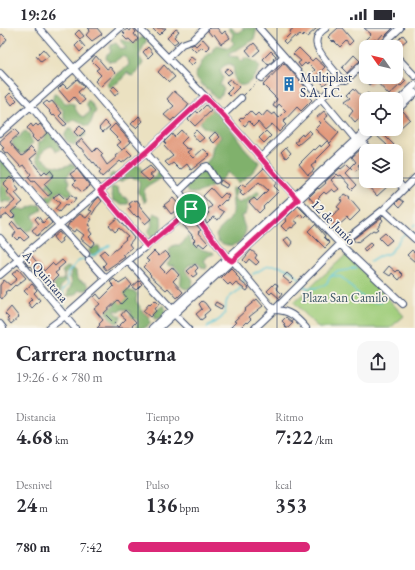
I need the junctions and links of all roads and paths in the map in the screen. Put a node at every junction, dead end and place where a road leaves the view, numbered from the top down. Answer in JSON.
{"nodes":[{"id":1,"x":39,"y":28,"type":"edge"},
{"id":2,"x":120,"y":28,"type":"edge"},
{"id":3,"x":139,"y":28,"type":"edge"},
{"id":4,"x":206,"y":28,"type":"edge"},
{"id":5,"x":259,"y":28,"type":"edge"},
{"id":6,"x":326,"y":28,"type":"edge"},
{"id":7,"x":400,"y":28,"type":"edge"},
{"id":8,"x":389,"y":40,"type":"edge"},
{"id":9,"x":284,"y":56,"type":"junction"},
{"id":10,"x":168,"y":58,"type":"junction"},
{"id":11,"x":403,"y":63,"type":"edge"},
{"id":12,"x":359,"y":68,"type":"edge"},
{"id":13,"x":74,"y":69,"type":"junction"},
{"id":14,"x":0,"y":73,"type":"edge"},
{"id":15,"x":415,"y":76,"type":"edge"},
{"id":16,"x":261,"y":78,"type":"joint"},
{"id":17,"x":341,"y":79,"type":"junction"},
{"id":18,"x":415,"y":85,"type":"edge"},
{"id":19,"x":415,"y":93,"type":"edge"},
{"id":20,"x":403,"y":96,"type":"edge"},
{"id":21,"x":205,"y":97,"type":"junction"},
{"id":22,"x":241,"y":98,"type":"joint"},
{"id":23,"x":321,"y":98,"type":"junction"},
{"id":24,"x":403,"y":104,"type":"edge"},
{"id":25,"x":31,"y":106,"type":"junction"},
{"id":26,"x":223,"y":115,"type":"junction"},
{"id":27,"x":0,"y":133,"type":"edge"},
{"id":28,"x":362,"y":136,"type":"edge"},
{"id":29,"x":366,"y":136,"type":"edge"},
{"id":30,"x":359,"y":141,"type":"junction"},
{"id":31,"x":362,"y":144,"type":"edge"},
{"id":32,"x":146,"y":152,"type":"junction"},
{"id":33,"x":0,"y":155,"type":"edge"},
{"id":34,"x":261,"y":157,"type":"junction"},
{"id":35,"x":415,"y":178,"type":"edge"},
{"id":36,"x":216,"y":180,"type":"dead end"},
{"id":37,"x":404,"y":189,"type":"joint"},
{"id":38,"x":100,"y":191,"type":"junction"},
{"id":39,"x":179,"y":191,"type":"junction"},
{"id":40,"x":296,"y":198,"type":"junction"},
{"id":41,"x":191,"y":209,"type":"junction"},
{"id":42,"x":383,"y":210,"type":"junction"},
{"id":43,"x":60,"y":226,"type":"junction"},
{"id":44,"x":0,"y":238,"type":"edge"},
{"id":45,"x":415,"y":238,"type":"edge"},
{"id":46,"x":340,"y":244,"type":"junction"},
{"id":47,"x":147,"y":246,"type":"junction"},
{"id":48,"x":230,"y":259,"type":"junction"},
{"id":49,"x":18,"y":260,"type":"junction"},
{"id":50,"x":128,"y":261,"type":"junction"},
{"id":51,"x":0,"y":275,"type":"edge"},
{"id":52,"x":106,"y":279,"type":"junction"},
{"id":53,"x":403,"y":304,"type":"dead end"},
{"id":54,"x":274,"y":310,"type":"junction"},
{"id":55,"x":173,"y":312,"type":"junction"},
{"id":56,"x":65,"y":317,"type":"junction"},
{"id":57,"x":0,"y":324,"type":"edge"},
{"id":58,"x":3,"y":328,"type":"edge"},
{"id":59,"x":49,"y":328,"type":"edge"},
{"id":60,"x":75,"y":328,"type":"edge"},
{"id":61,"x":152,"y":328,"type":"edge"},
{"id":62,"x":159,"y":328,"type":"edge"},
{"id":63,"x":188,"y":328,"type":"edge"},
{"id":64,"x":256,"y":328,"type":"edge"},
{"id":65,"x":306,"y":328,"type":"edge"}],
"edges":[{"from":1,"to":13,"type":"street"},
{"from":2,"to":13,"type":"street"},
{"from":3,"to":10,"type":"street","name":"12 de Junio"},
{"from":4,"to":10,"type":"street"},
{"from":5,"to":9,"type":"street"},
{"from":6,"to":17,"type":"street"},
{"from":7,"to":8,"type":"street"},
{"from":9,"to":16,"type":"street"},
{"from":9,"to":23,"type":"street"},
{"from":10,"to":21,"type":"street","name":"12 de Junio"},
{"from":11,"to":15,"type":"street"},
{"from":12,"to":17,"type":"street"},
{"from":13,"to":25,"type":"street"},
{"from":13,"to":32,"type":"street"},
{"from":14,"to":25,"type":"street"},
{"from":16,"to":22,"type":"path"},
{"from":17,"to":23,"type":"street"},
{"from":18,"to":20,"type":"street"},
{"from":19,"to":24,"type":"street"},
{"from":21,"to":26,"type":"street","name":"12 de Junio"},
{"from":21,"to":32,"type":"street"},
{"from":22,"to":26,"type":"street"},
{"from":23,"to":30,"type":"street"},
{"from":23,"to":34,"type":"street"},
{"from":25,"to":27,"type":"street"},
{"from":25,"to":38,"type":"street"},
{"from":26,"to":34,"type":"street","name":"12 de Junio"},
{"from":28,"to":30,"type":"street"},
{"from":29,"to":30,"type":"street"},
{"from":30,"to":31,"type":"street"},
{"from":30,"to":40,"type":"street"},
{"from":32,"to":38,"type":"street"},
{"from":32,"to":39,"type":"street"},
{"from":33,"to":43,"type":"street"},
{"from":34,"to":40,"type":"street","name":"12 de Junio"},
{"from":35,"to":37,"type":"street"},
{"from":36,"to":39,"type":"street"},
{"from":37,"to":42,"type":"street"},
{"from":38,"to":43,"type":"street"},
{"from":38,"to":47,"type":"street"},
{"from":39,"to":41,"type":"street"},
{"from":40,"to":46,"type":"street","name":"12 de Junio"},
{"from":40,"to":48,"type":"street"},
{"from":41,"to":47,"type":"street"},
{"from":41,"to":48,"type":"street"},
{"from":42,"to":45,"type":"street"},
{"from":42,"to":46,"type":"street"},
{"from":43,"to":49,"type":"street"},
{"from":43,"to":52,"type":"street"},
{"from":44,"to":49,"type":"street","name":"A. Quintana"},
{"from":46,"to":53,"type":"street","name":"12 de Junio"},
{"from":46,"to":54,"type":"street"},
{"from":47,"to":50,"type":"street"},
{"from":48,"to":54,"type":"street"},
{"from":48,"to":55,"type":"street"},
{"from":49,"to":51,"type":"street"},
{"from":49,"to":56,"type":"street","name":"A. Quintana"},
{"from":50,"to":52,"type":"street"},
{"from":50,"to":55,"type":"street"},
{"from":52,"to":56,"type":"street"},
{"from":54,"to":64,"type":"street"},
{"from":54,"to":65,"type":"street"},
{"from":55,"to":61,"type":"street"},
{"from":55,"to":62,"type":"street"},
{"from":55,"to":63,"type":"street"},
{"from":56,"to":59,"type":"street"},
{"from":56,"to":60,"type":"street","name":"A. Quintana"},
{"from":57,"to":58,"type":"street"}]}
